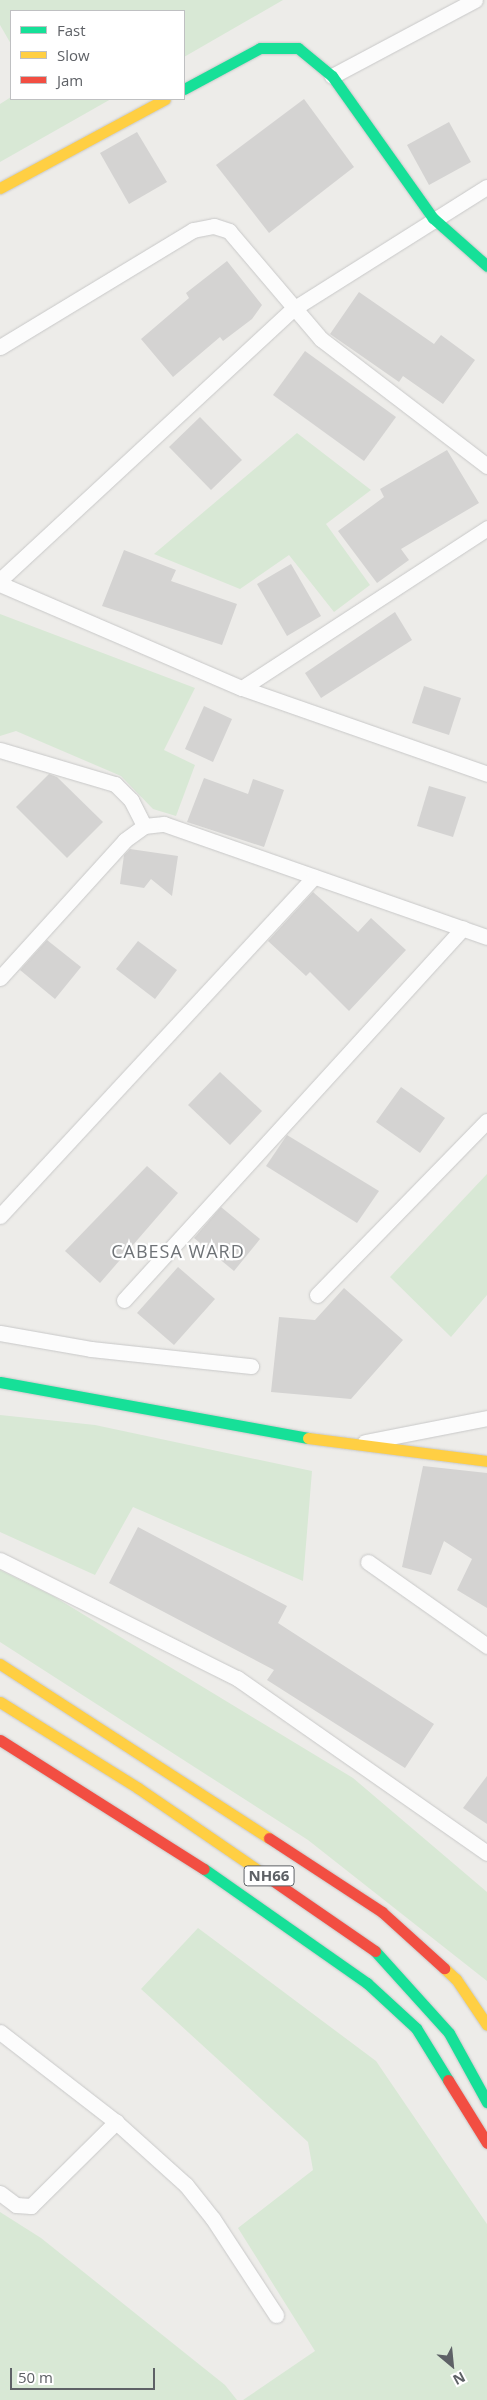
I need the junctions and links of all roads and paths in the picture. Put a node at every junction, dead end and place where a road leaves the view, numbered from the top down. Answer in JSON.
{"nodes":[{"id":1,"x":475,"y":0,"type":"edge"},
{"id":2,"x":332,"y":76,"type":"junction"},
{"id":3,"x":185,"y":88,"type":"edge"},
{"id":4,"x":163,"y":100,"type":"edge"},
{"id":5,"x":487,"y":187,"type":"edge"},
{"id":6,"x":0,"y":188,"type":"edge"},
{"id":7,"x":433,"y":218,"type":"junction"},
{"id":8,"x":487,"y":266,"type":"edge"},
{"id":9,"x":292,"y":309,"type":"junction"},
{"id":10,"x":0,"y":347,"type":"edge"},
{"id":11,"x":487,"y":466,"type":"edge"},
{"id":12,"x":487,"y":528,"type":"edge"},
{"id":13,"x":0,"y":582,"type":"edge"},
{"id":14,"x":242,"y":688,"type":"junction"},
{"id":15,"x":0,"y":750,"type":"edge"},
{"id":16,"x":487,"y":774,"type":"edge"},
{"id":17,"x":144,"y":826,"type":"junction"},
{"id":18,"x":314,"y":877,"type":"junction"},
{"id":19,"x":463,"y":928,"type":"junction"},
{"id":20,"x":487,"y":936,"type":"edge"},
{"id":21,"x":0,"y":978,"type":"edge"},
{"id":22,"x":487,"y":1120,"type":"edge"},
{"id":23,"x":0,"y":1216,"type":"edge"},
{"id":24,"x":317,"y":1295,"type":"dead end"},
{"id":25,"x":124,"y":1300,"type":"dead end"},
{"id":26,"x":0,"y":1333,"type":"edge"},
{"id":27,"x":250,"y":1366,"type":"dead end"},
{"id":28,"x":0,"y":1382,"type":"edge"},
{"id":29,"x":487,"y":1418,"type":"edge"},
{"id":30,"x":349,"y":1445,"type":"junction"},
{"id":31,"x":487,"y":1461,"type":"edge"},
{"id":32,"x":0,"y":1560,"type":"edge"},
{"id":33,"x":368,"y":1562,"type":"dead end"},
{"id":34,"x":487,"y":1646,"type":"edge"},
{"id":35,"x":0,"y":1664,"type":"edge"},
{"id":36,"x":0,"y":1702,"type":"edge"},
{"id":37,"x":0,"y":1740,"type":"edge"},
{"id":38,"x":487,"y":1853,"type":"edge"},
{"id":39,"x":487,"y":2025,"type":"edge"},
{"id":40,"x":0,"y":2032,"type":"edge"},
{"id":41,"x":487,"y":2102,"type":"edge"},
{"id":42,"x":116,"y":2122,"type":"junction"},
{"id":43,"x":487,"y":2143,"type":"edge"},
{"id":44,"x":0,"y":2193,"type":"edge"},
{"id":45,"x":276,"y":2315,"type":"dead end"}],
"edges":[{"from":1,"to":2,"type":"street"},
{"from":2,"to":3,"type":"main road"},
{"from":2,"to":7,"type":"main road"},
{"from":4,"to":6,"type":"main road"},
{"from":5,"to":7,"type":"street"},
{"from":7,"to":8,"type":"main road"},
{"from":7,"to":9,"type":"street"},
{"from":9,"to":10,"type":"street"},
{"from":9,"to":11,"type":"street"},
{"from":9,"to":13,"type":"street"},
{"from":12,"to":14,"type":"street"},
{"from":13,"to":14,"type":"street"},
{"from":14,"to":16,"type":"street"},
{"from":15,"to":17,"type":"street"},
{"from":17,"to":18,"type":"street"},
{"from":17,"to":21,"type":"street"},
{"from":18,"to":19,"type":"street"},
{"from":18,"to":23,"type":"street"},
{"from":19,"to":20,"type":"street"},
{"from":19,"to":25,"type":"street"},
{"from":22,"to":24,"type":"street"},
{"from":26,"to":27,"type":"street"},
{"from":28,"to":30,"type":"main road"},
{"from":29,"to":30,"type":"street"},
{"from":30,"to":31,"type":"main road"},
{"from":32,"to":38,"type":"street"},
{"from":33,"to":34,"type":"street"},
{"from":35,"to":39,"type":"main road","number":"NH66"},
{"from":36,"to":41,"type":"main road","number":"NH66"},
{"from":37,"to":43,"type":"main road"},
{"from":40,"to":42,"type":"street"},
{"from":42,"to":44,"type":"street"},
{"from":42,"to":45,"type":"street"}]}
